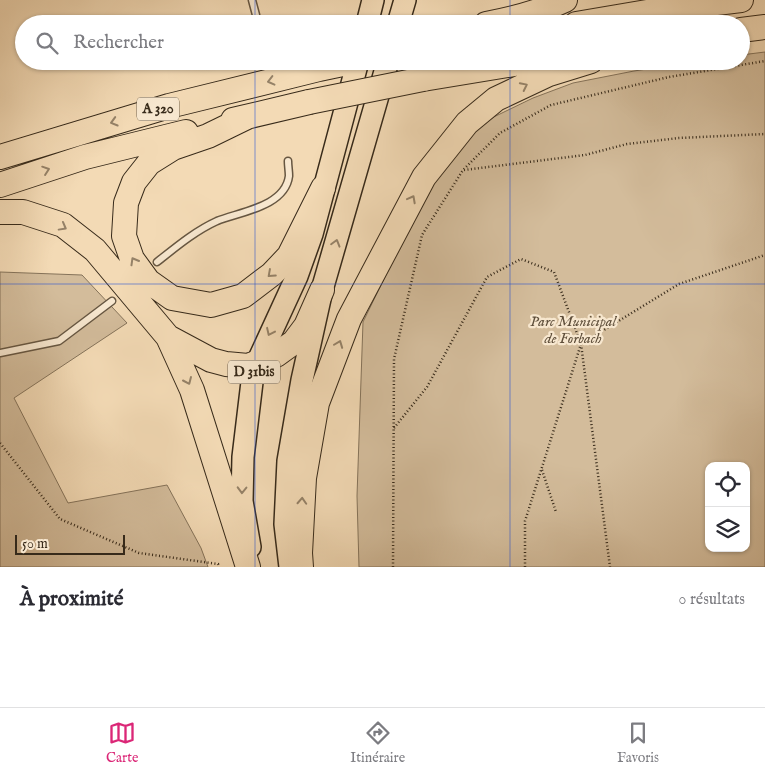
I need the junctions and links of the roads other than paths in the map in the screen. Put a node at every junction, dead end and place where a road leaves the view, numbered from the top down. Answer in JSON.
{"nodes":[{"id":1,"x":252,"y":0,"type":"edge"},
{"id":2,"x":374,"y":0,"type":"edge"},
{"id":3,"x":405,"y":0,"type":"edge"},
{"id":4,"x":565,"y":0,"type":"edge"},
{"id":5,"x":741,"y":0,"type":"edge"},
{"id":6,"x":256,"y":15,"type":"dead end"},
{"id":7,"x":370,"y":15,"type":"edge"},
{"id":8,"x":401,"y":15,"type":"edge"},
{"id":9,"x":524,"y":15,"type":"edge"},
{"id":10,"x":629,"y":15,"type":"edge"},
{"id":11,"x":765,"y":27,"type":"edge"},
{"id":12,"x":750,"y":29,"type":"edge"},
{"id":13,"x":319,"y":70,"type":"edge"},
{"id":14,"x":343,"y":70,"type":"edge"},
{"id":15,"x":385,"y":70,"type":"edge"},
{"id":16,"x":478,"y":70,"type":"edge"},
{"id":17,"x":561,"y":70,"type":"edge"},
{"id":18,"x":248,"y":117,"type":"junction"},
{"id":19,"x":0,"y":157,"type":"edge"},
{"id":20,"x":288,"y":161,"type":"dead end"},
{"id":21,"x":0,"y":186,"type":"edge"},
{"id":22,"x":323,"y":188,"type":"junction"},
{"id":23,"x":0,"y":212,"type":"edge"},
{"id":24,"x":157,"y":262,"type":"dead end"},
{"id":25,"x":322,"y":290,"type":"junction"},
{"id":26,"x":112,"y":301,"type":"dead end"},
{"id":27,"x":168,"y":336,"type":"junction"},
{"id":28,"x":0,"y":353,"type":"edge"},
{"id":29,"x":256,"y":363,"type":"junction"},
{"id":30,"x":248,"y":567,"type":"edge"},
{"id":31,"x":254,"y":567,"type":"edge"},
{"id":32,"x":290,"y":567,"type":"edge"},
{"id":33,"x":301,"y":567,"type":"edge"}],
"edges":[{"from":1,"to":6,"type":"lane"},
{"from":2,"to":7,"type":"highway"},
{"from":3,"to":8,"type":"highway"},
{"from":4,"to":9,"type":"highway"},
{"from":5,"to":10,"type":"highway"},
{"from":11,"to":12,"type":"highway"},
{"from":13,"to":19,"type":"highway","number":"A 320","one_way":true},
{"from":14,"to":22,"type":"highway","number":"D 31bis"},
{"from":25,"to":15,"type":"highway","number":"D 31bis","one_way":true},
{"from":16,"to":18,"type":"highway","number":"A 320","bridge":true},
{"from":33,"to":17,"type":"highway","one_way":true},
{"from":21,"to":18,"type":"highway","number":"A 320","one_way":true},
{"from":22,"to":18,"type":"highway","one_way":true},
{"from":20,"to":24,"type":"lane"},
{"from":22,"to":29,"type":"highway","number":"D 31bis","one_way":true},
{"from":23,"to":27,"type":"highway","one_way":true},
{"from":25,"to":29,"type":"highway"},
{"from":25,"to":32,"type":"highway","number":"D 31bis"},
{"from":26,"to":28,"type":"lane"},
{"from":27,"to":29,"type":"highway"},
{"from":27,"to":30,"type":"highway","one_way":true},
{"from":29,"to":31,"type":"highway","number":"D 31bis","one_way":true}]}
